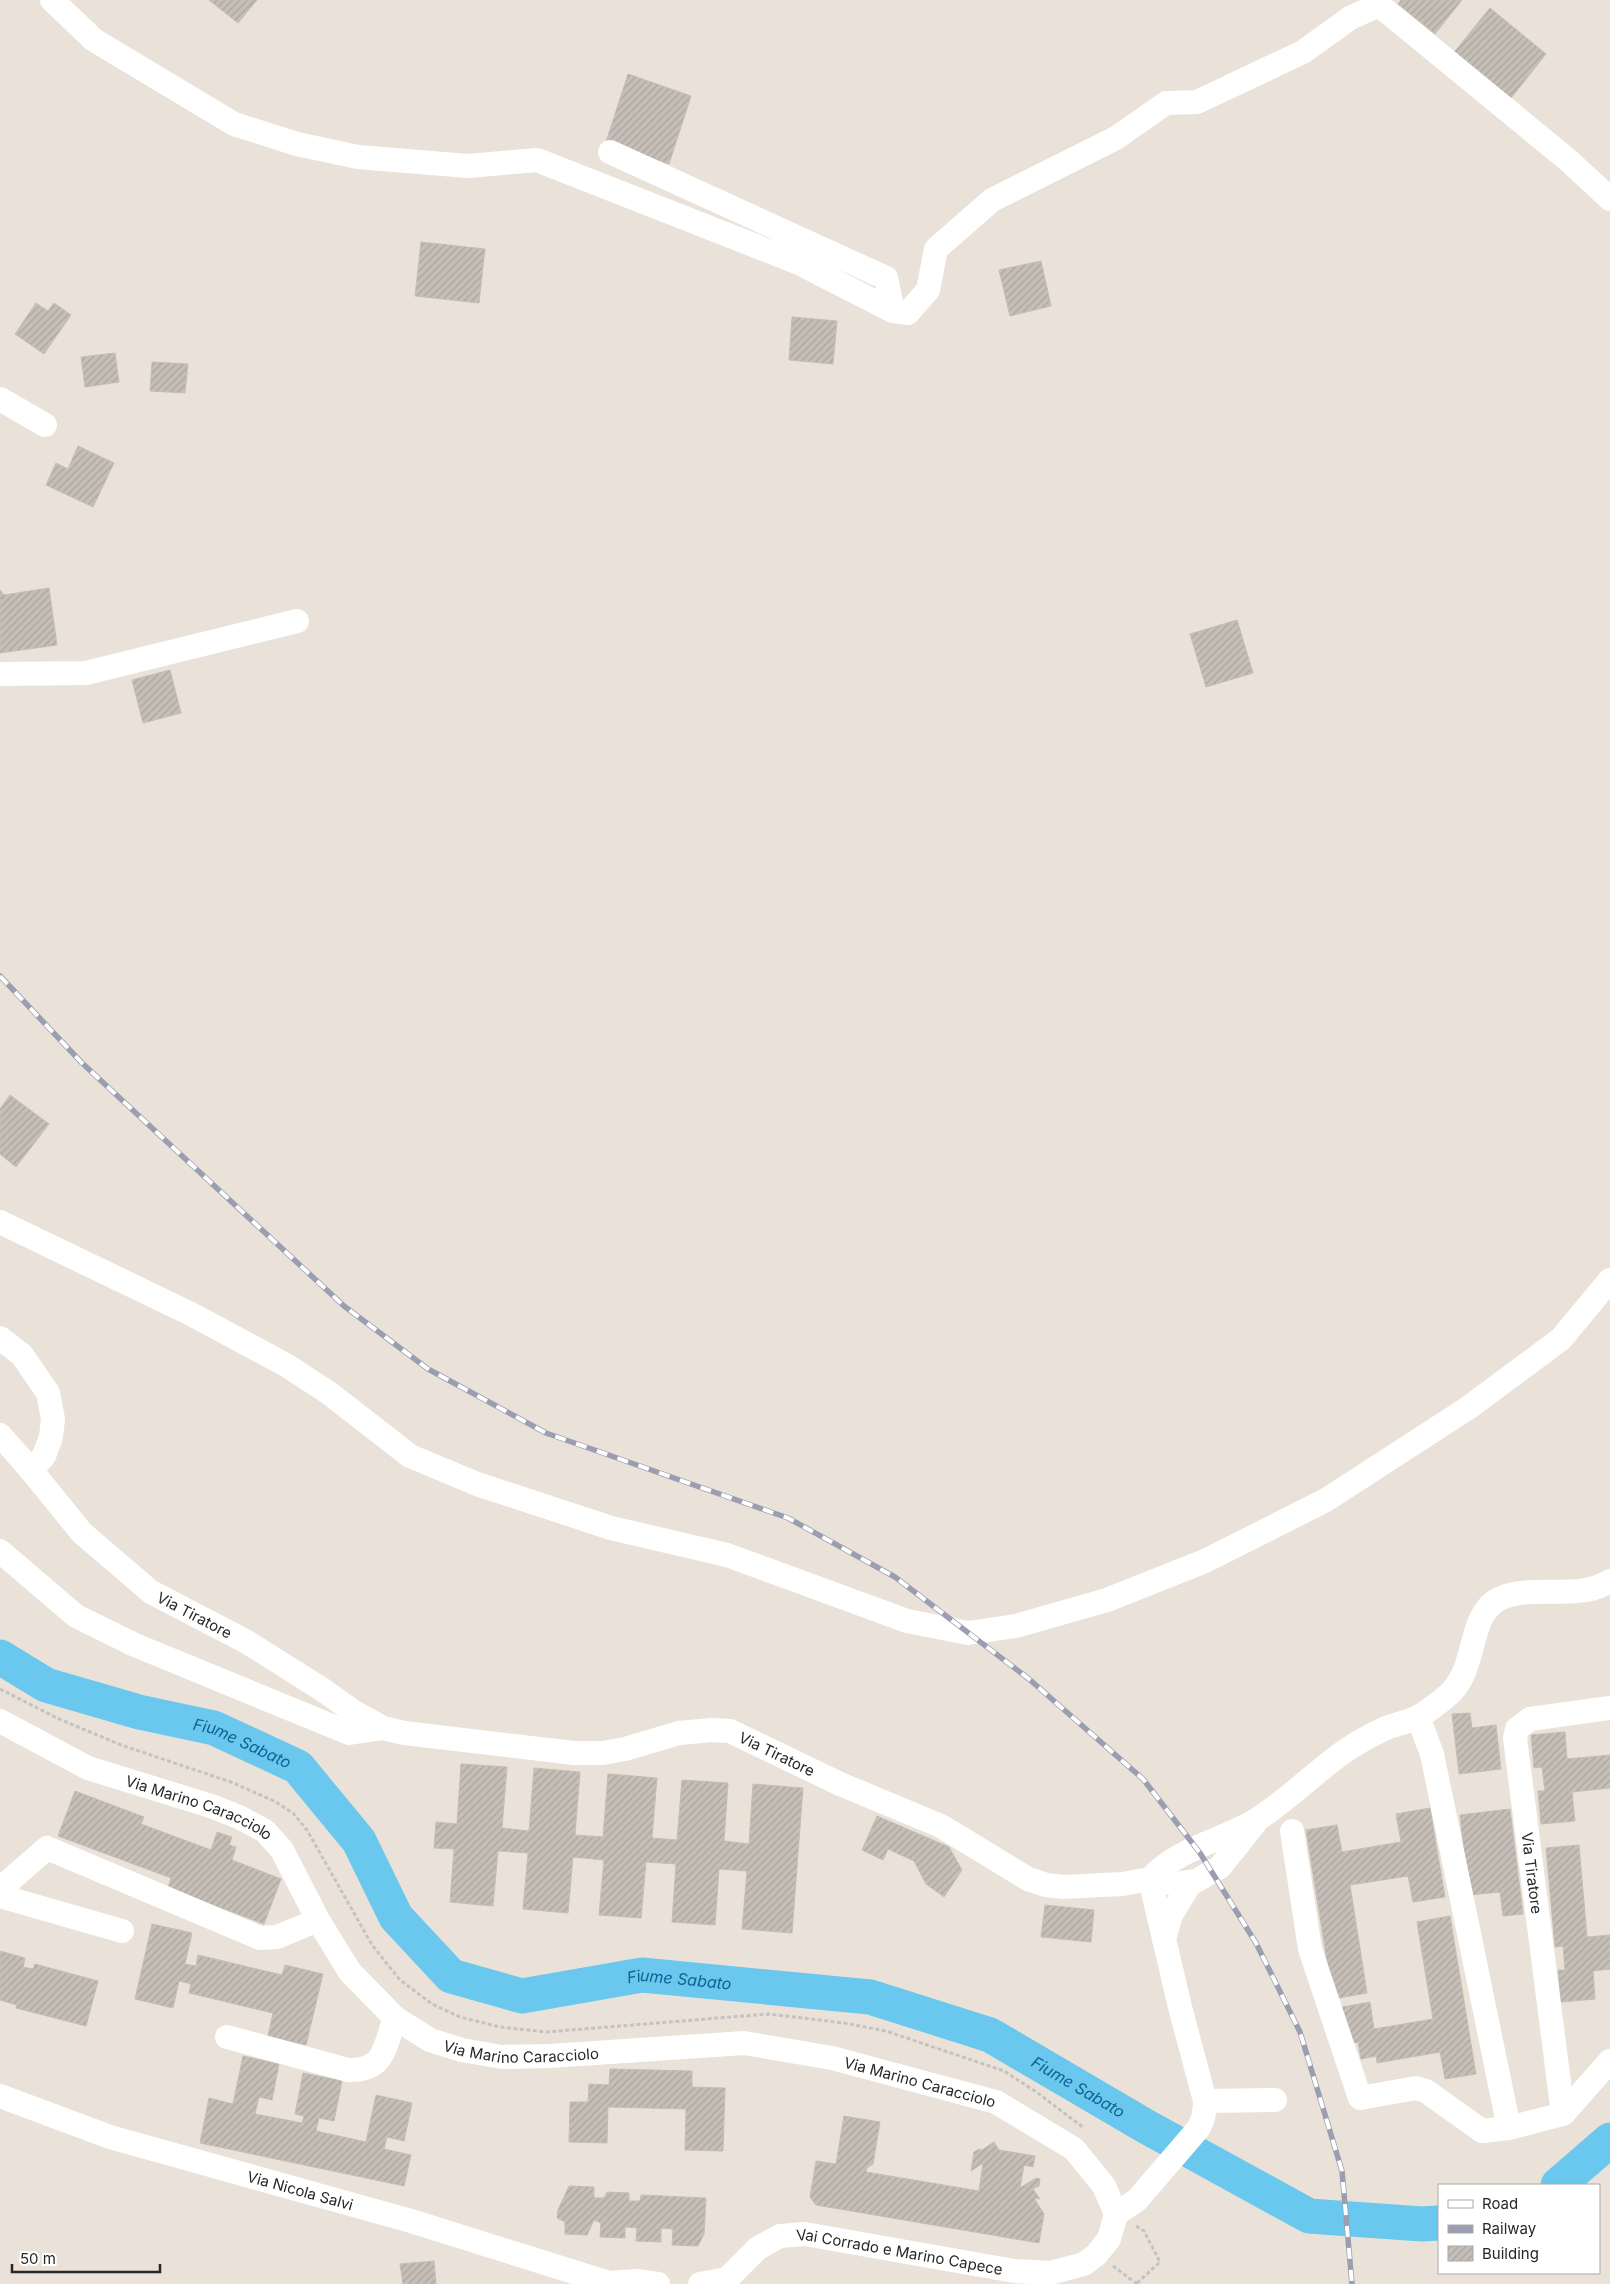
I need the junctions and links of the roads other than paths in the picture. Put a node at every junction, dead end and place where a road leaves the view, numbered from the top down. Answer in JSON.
{"nodes":[{"id":1,"x":52,"y":0,"type":"edge"},
{"id":2,"x":610,"y":152,"type":"dead end"},
{"id":3,"x":1610,"y":199,"type":"edge"},
{"id":4,"x":892,"y":311,"type":"junction"},
{"id":5,"x":0,"y":399,"type":"edge"},
{"id":6,"x":45,"y":425,"type":"dead end"},
{"id":7,"x":297,"y":620,"type":"dead end"},
{"id":8,"x":0,"y":674,"type":"edge"},
{"id":9,"x":3,"y":1225,"type":"edge"},
{"id":10,"x":1610,"y":1280,"type":"edge"},
{"id":11,"x":0,"y":1338,"type":"edge"},
{"id":12,"x":0,"y":1435,"type":"edge"},
{"id":13,"x":31,"y":1470,"type":"junction"},
{"id":14,"x":0,"y":1551,"type":"edge"},
{"id":15,"x":1610,"y":1581,"type":"edge"},
{"id":16,"x":1610,"y":1708,"type":"edge"},
{"id":17,"x":1418,"y":1717,"type":"junction"},
{"id":18,"x":0,"y":1721,"type":"edge"},
{"id":19,"x":383,"y":1728,"type":"junction"},
{"id":20,"x":1258,"y":1819,"type":"junction"},
{"id":21,"x":1292,"y":1831,"type":"dead end"},
{"id":22,"x":1150,"y":1879,"type":"junction"},
{"id":23,"x":1191,"y":1882,"type":"junction"},
{"id":24,"x":0,"y":1889,"type":"edge"},
{"id":25,"x":0,"y":1896,"type":"edge"},
{"id":26,"x":318,"y":1920,"type":"junction"},
{"id":27,"x":122,"y":1932,"type":"dead end"},
{"id":28,"x":1164,"y":1939,"type":"junction"},
{"id":29,"x":395,"y":2018,"type":"junction"},
{"id":30,"x":227,"y":2037,"type":"dead end"},
{"id":31,"x":1610,"y":2060,"type":"edge"},
{"id":32,"x":0,"y":2096,"type":"edge"},
{"id":33,"x":1275,"y":2100,"type":"dead end"},
{"id":34,"x":1205,"y":2101,"type":"junction"},
{"id":35,"x":1563,"y":2114,"type":"junction"},
{"id":36,"x":1509,"y":2128,"type":"junction"},
{"id":37,"x":1116,"y":2214,"type":"junction"},
{"id":38,"x":607,"y":2282,"type":"edge"},
{"id":39,"x":726,"y":2282,"type":"edge"},
{"id":40,"x":658,"y":2284,"type":"edge"},
{"id":41,"x":700,"y":2284,"type":"edge"}],
"edges":[{"from":1,"to":4,"type":"street"},
{"from":2,"to":4,"type":"street"},
{"from":3,"to":4,"type":"street"},
{"from":5,"to":6,"type":"street"},
{"from":7,"to":8,"type":"street"},
{"from":9,"to":10,"type":"street"},
{"from":11,"to":13,"type":"street"},
{"from":12,"to":13,"type":"street","name":"Via Tiratore"},
{"from":13,"to":19,"type":"street","name":"Via Tiratore"},
{"from":14,"to":19,"type":"street","name":"Via Tiratore"},
{"from":15,"to":17,"type":"street","name":"Via Tiratore"},
{"from":16,"to":35,"type":"street","name":"Via Tiratore"},
{"from":17,"to":20,"type":"street","name":"Via Tiratore"},
{"from":17,"to":36,"type":"street"},
{"from":18,"to":26,"type":"street","name":"Via Marino Caracciolo"},
{"from":19,"to":22,"type":"street","name":"Via Tiratore"},
{"from":20,"to":22,"type":"street","name":"Via Tiratore"},
{"from":20,"to":23,"type":"street","name":"Via Tiratore"},
{"from":21,"to":36,"type":"street"},
{"from":22,"to":23,"type":"street","name":"Via Tiratore"},
{"from":22,"to":28,"type":"street"},
{"from":23,"to":28,"type":"street"},
{"from":24,"to":26,"type":"street"},
{"from":25,"to":27,"type":"street"},
{"from":26,"to":29,"type":"street","name":"Via Marino Caracciolo"},
{"from":28,"to":34,"type":"street"},
{"from":29,"to":30,"type":"street"},
{"from":29,"to":37,"type":"street","name":"Via Marino Caracciolo"},
{"from":31,"to":35,"type":"street"},
{"from":32,"to":38,"type":"street","name":"Via Nicola Salvi"},
{"from":33,"to":34,"type":"street"},
{"from":34,"to":37,"type":"street"},
{"from":35,"to":36,"type":"street"},
{"from":37,"to":39,"type":"street","name":"Vai Corrado e Marino Capece"},
{"from":38,"to":40,"type":"street"},
{"from":39,"to":41,"type":"street"}]}
